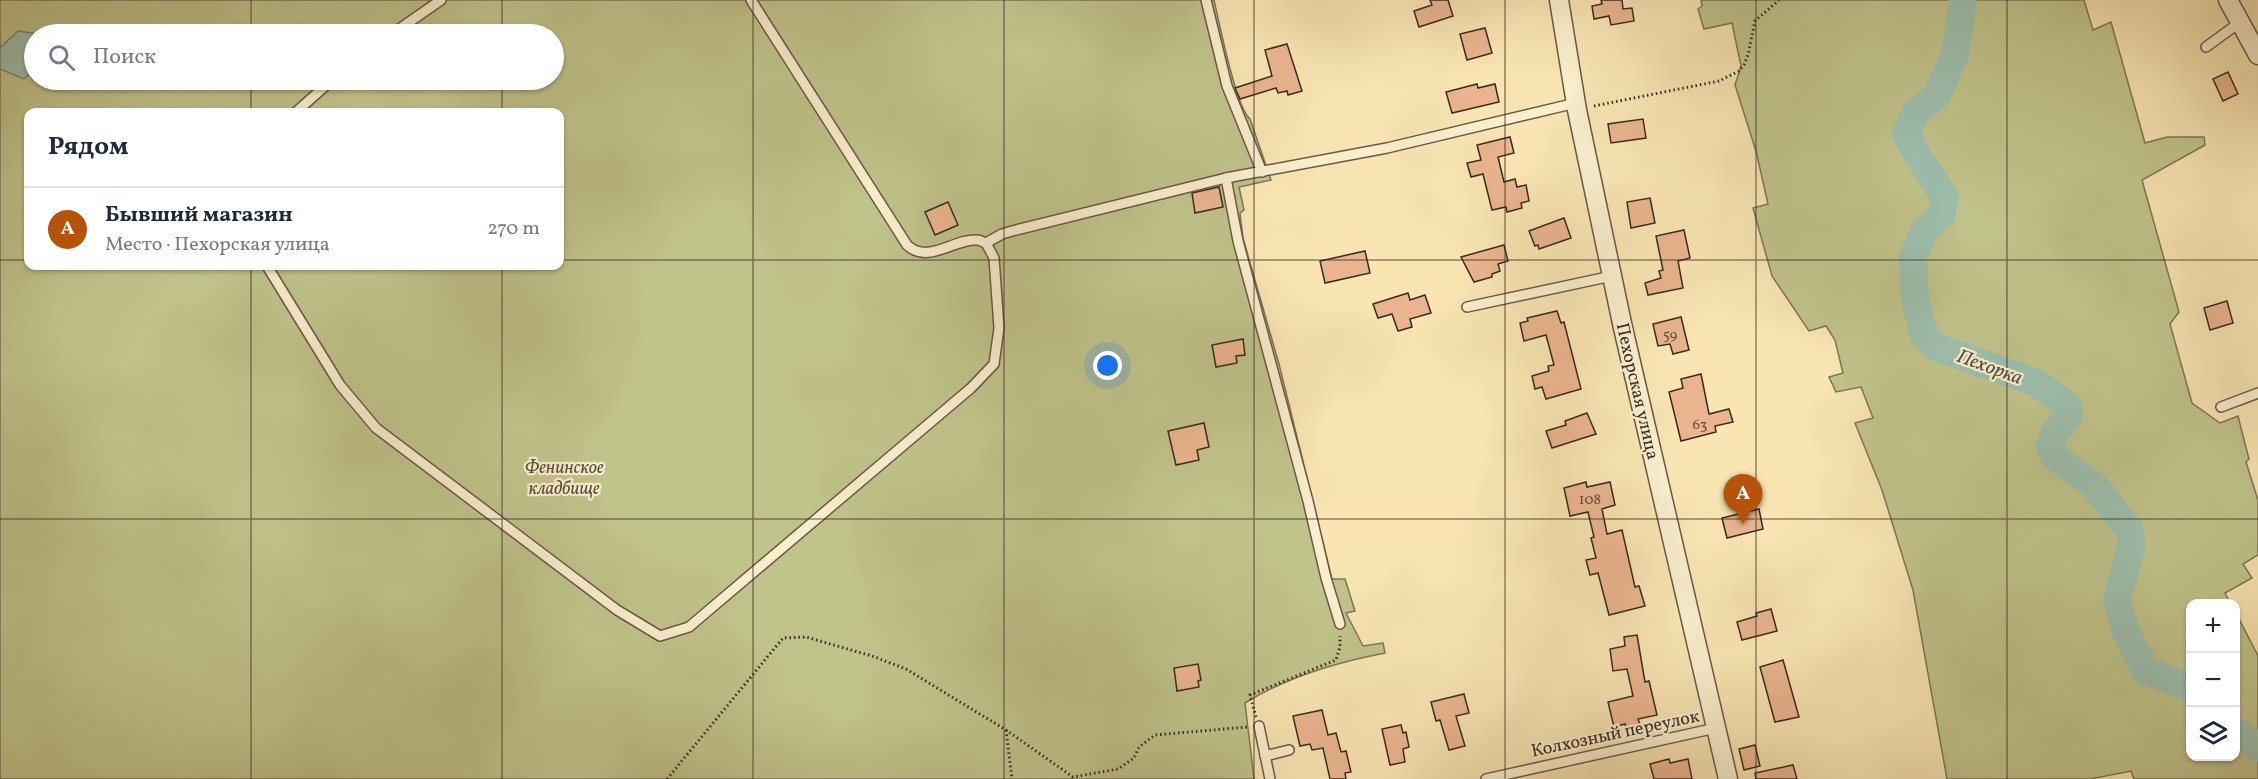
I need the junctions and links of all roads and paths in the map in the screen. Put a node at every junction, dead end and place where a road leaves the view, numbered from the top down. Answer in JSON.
{"nodes":[{"id":1,"x":441,"y":0,"type":"edge"},
{"id":2,"x":751,"y":0,"type":"edge"},
{"id":3,"x":1206,"y":0,"type":"edge"},
{"id":4,"x":1559,"y":0,"type":"edge"},
{"id":5,"x":1779,"y":0,"type":"edge"},
{"id":6,"x":2228,"y":0,"type":"edge"},
{"id":7,"x":2240,"y":23,"type":"junction"},
{"id":8,"x":406,"y":24,"type":"edge"},
{"id":9,"x":2256,"y":46,"type":"edge"},
{"id":10,"x":2206,"y":47,"type":"dead end"},
{"id":11,"x":321,"y":90,"type":"edge"},
{"id":12,"x":1576,"y":106,"type":"junction"},
{"id":13,"x":300,"y":108,"type":"edge"},
{"id":14,"x":1262,"y":172,"type":"junction"},
{"id":15,"x":1226,"y":178,"type":"junction"},
{"id":16,"x":986,"y":243,"type":"junction"},
{"id":17,"x":269,"y":270,"type":"edge"},
{"id":18,"x":1612,"y":276,"type":"junction"},
{"id":19,"x":1467,"y":307,"type":"dead end"},
{"id":20,"x":2258,"y":393,"type":"edge"},
{"id":21,"x":2222,"y":407,"type":"dead end"},
{"id":22,"x":1340,"y":624,"type":"joint"},
{"id":23,"x":1259,"y":726,"type":"junction"},
{"id":24,"x":1716,"y":728,"type":"junction"},
{"id":25,"x":1006,"y":730,"type":"junction"},
{"id":26,"x":1289,"y":750,"type":"dead end"},
{"id":27,"x":1265,"y":756,"type":"junction"},
{"id":28,"x":667,"y":779,"type":"edge"},
{"id":29,"x":1012,"y":779,"type":"edge"},
{"id":30,"x":1270,"y":779,"type":"edge"},
{"id":31,"x":1486,"y":779,"type":"edge"},
{"id":32,"x":1728,"y":779,"type":"edge"}],
"edges":[{"from":1,"to":8,"type":"lane"},
{"from":2,"to":16,"type":"lane"},
{"from":3,"to":14,"type":"lane"},
{"from":4,"to":12,"type":"street","name":"Пехорская улица"},
{"from":5,"to":12,"type":"path"},
{"from":6,"to":7,"type":"street"},
{"from":7,"to":9,"type":"street"},
{"from":7,"to":10,"type":"lane"},
{"from":11,"to":13,"type":"lane"},
{"from":12,"to":14,"type":"lane"},
{"from":12,"to":18,"type":"street","name":"Пехорская улица"},
{"from":14,"to":15,"type":"lane"},
{"from":15,"to":16,"type":"lane"},
{"from":15,"to":22,"type":"lane"},
{"from":16,"to":17,"type":"lane"},
{"from":18,"to":19,"type":"lane"},
{"from":18,"to":24,"type":"street","name":"Пехорская улица"},
{"from":20,"to":21,"type":"lane"},
{"from":22,"to":23,"type":"path"},
{"from":23,"to":25,"type":"path"},
{"from":23,"to":27,"type":"lane"},
{"from":24,"to":31,"type":"lane","name":"Колхозный переулок"},
{"from":24,"to":32,"type":"street","name":"Пехорская улица"},
{"from":25,"to":28,"type":"path"},
{"from":25,"to":29,"type":"path"},
{"from":26,"to":27,"type":"lane"},
{"from":27,"to":30,"type":"lane"}]}
